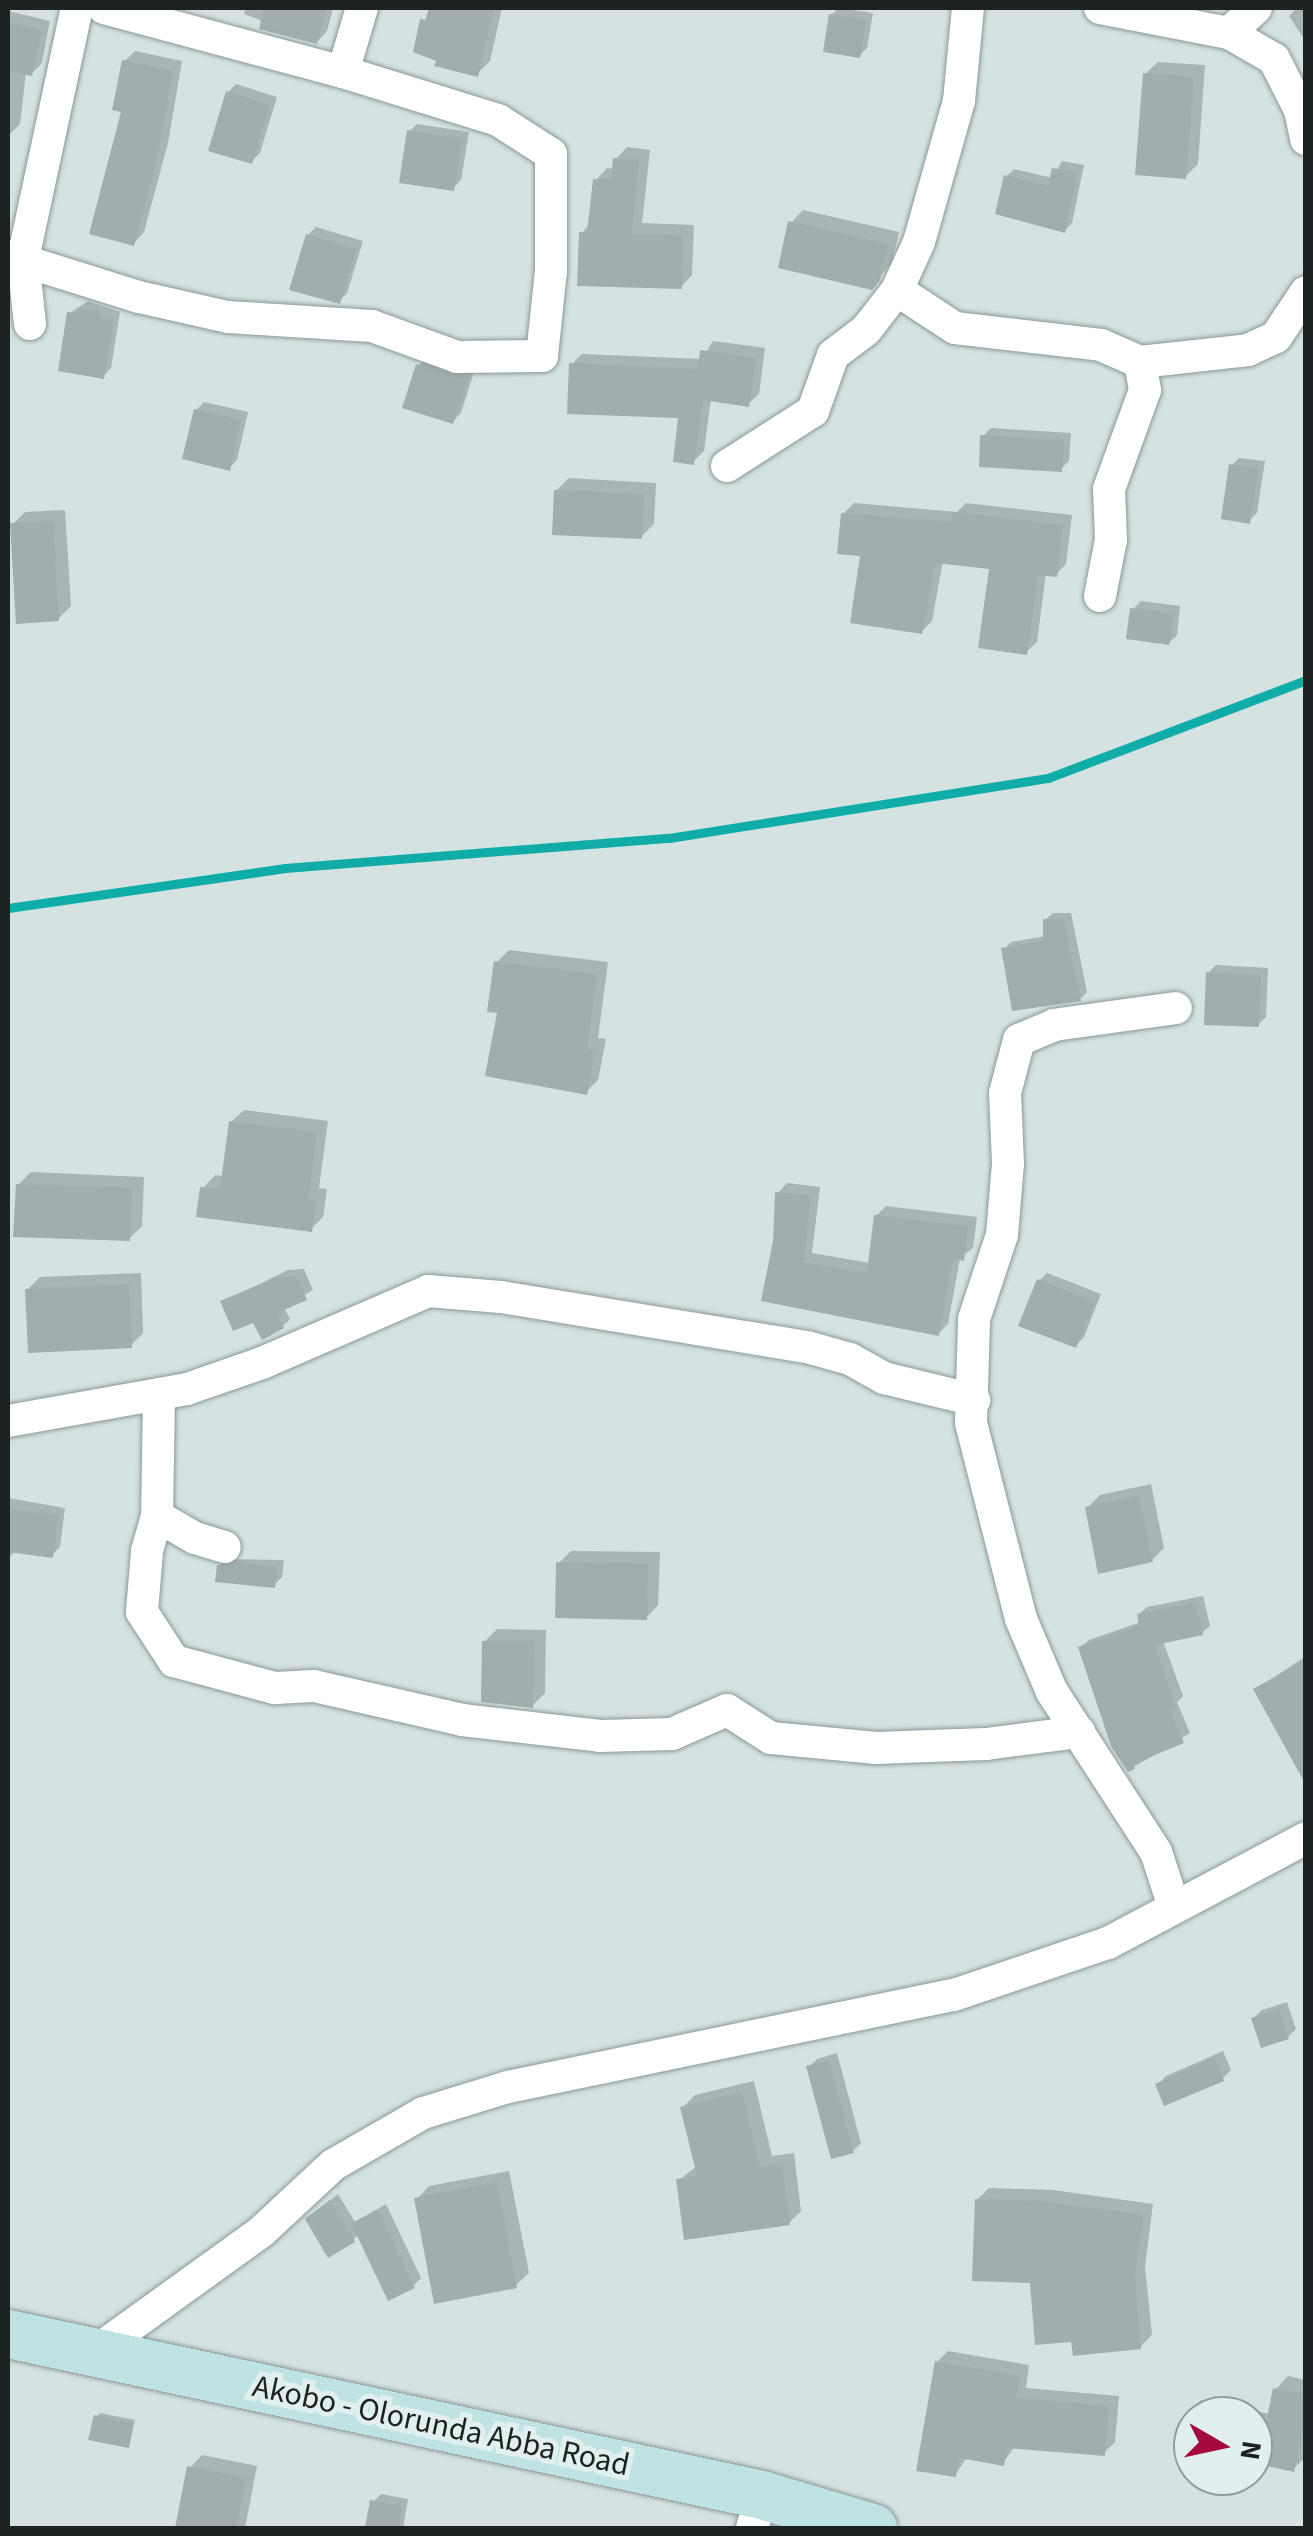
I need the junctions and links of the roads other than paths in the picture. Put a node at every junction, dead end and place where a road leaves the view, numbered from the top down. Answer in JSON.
{"nodes":[{"id":1,"x":77,"y":8,"type":"edge"},
{"id":2,"x":104,"y":8,"type":"edge"},
{"id":3,"x":362,"y":8,"type":"edge"},
{"id":4,"x":968,"y":8,"type":"edge"},
{"id":5,"x":1100,"y":8,"type":"edge"},
{"id":6,"x":1256,"y":8,"type":"edge"},
{"id":7,"x":1229,"y":33,"type":"junction"},
{"id":8,"x":342,"y":72,"type":"junction"},
{"id":9,"x":1306,"y":139,"type":"edge"},
{"id":10,"x":15,"y":257,"type":"edge"},
{"id":11,"x":897,"y":290,"type":"junction"},
{"id":12,"x":1306,"y":292,"type":"edge"},
{"id":13,"x":30,"y":324,"type":"dead end"},
{"id":14,"x":1140,"y":362,"type":"junction"},
{"id":15,"x":727,"y":466,"type":"dead end"},
{"id":16,"x":1100,"y":596,"type":"dead end"},
{"id":17,"x":1176,"y":1008,"type":"dead end"},
{"id":18,"x":158,"y":1394,"type":"junction"},
{"id":19,"x":974,"y":1400,"type":"junction"},
{"id":20,"x":8,"y":1421,"type":"edge"},
{"id":21,"x":158,"y":1516,"type":"junction"},
{"id":22,"x":225,"y":1547,"type":"dead end"},
{"id":23,"x":1078,"y":1732,"type":"junction"},
{"id":24,"x":1306,"y":1838,"type":"edge"},
{"id":25,"x":1174,"y":1907,"type":"junction"},
{"id":26,"x":8,"y":2334,"type":"edge"},
{"id":27,"x":96,"y":2350,"type":"junction"},
{"id":28,"x":757,"y":2512,"type":"edge"},
{"id":29,"x":873,"y":2528,"type":"edge"}],
"edges":[{"from":1,"to":10,"type":"street"},
{"from":2,"to":8,"type":"street"},
{"from":3,"to":8,"type":"street"},
{"from":4,"to":11,"type":"street"},
{"from":5,"to":7,"type":"street"},
{"from":6,"to":7,"type":"street"},
{"from":7,"to":9,"type":"street"},
{"from":8,"to":10,"type":"street"},
{"from":10,"to":13,"type":"street"},
{"from":11,"to":14,"type":"street"},
{"from":11,"to":15,"type":"street"},
{"from":12,"to":14,"type":"street"},
{"from":14,"to":16,"type":"street"},
{"from":17,"to":19,"type":"street"},
{"from":18,"to":19,"type":"street"},
{"from":18,"to":20,"type":"street"},
{"from":18,"to":21,"type":"street"},
{"from":19,"to":23,"type":"street"},
{"from":21,"to":22,"type":"street"},
{"from":21,"to":23,"type":"street"},
{"from":23,"to":25,"type":"street"},
{"from":24,"to":25,"type":"street"},
{"from":25,"to":27,"type":"street"},
{"from":26,"to":27,"type":"main road","name":"Akobo - Olorunda Abba Road"},
{"from":27,"to":28,"type":"main road","name":"Akobo - Olorunda Abba Road"},
{"from":28,"to":29,"type":"main road","name":"Akobo - Olorunda Abba Road"}]}
